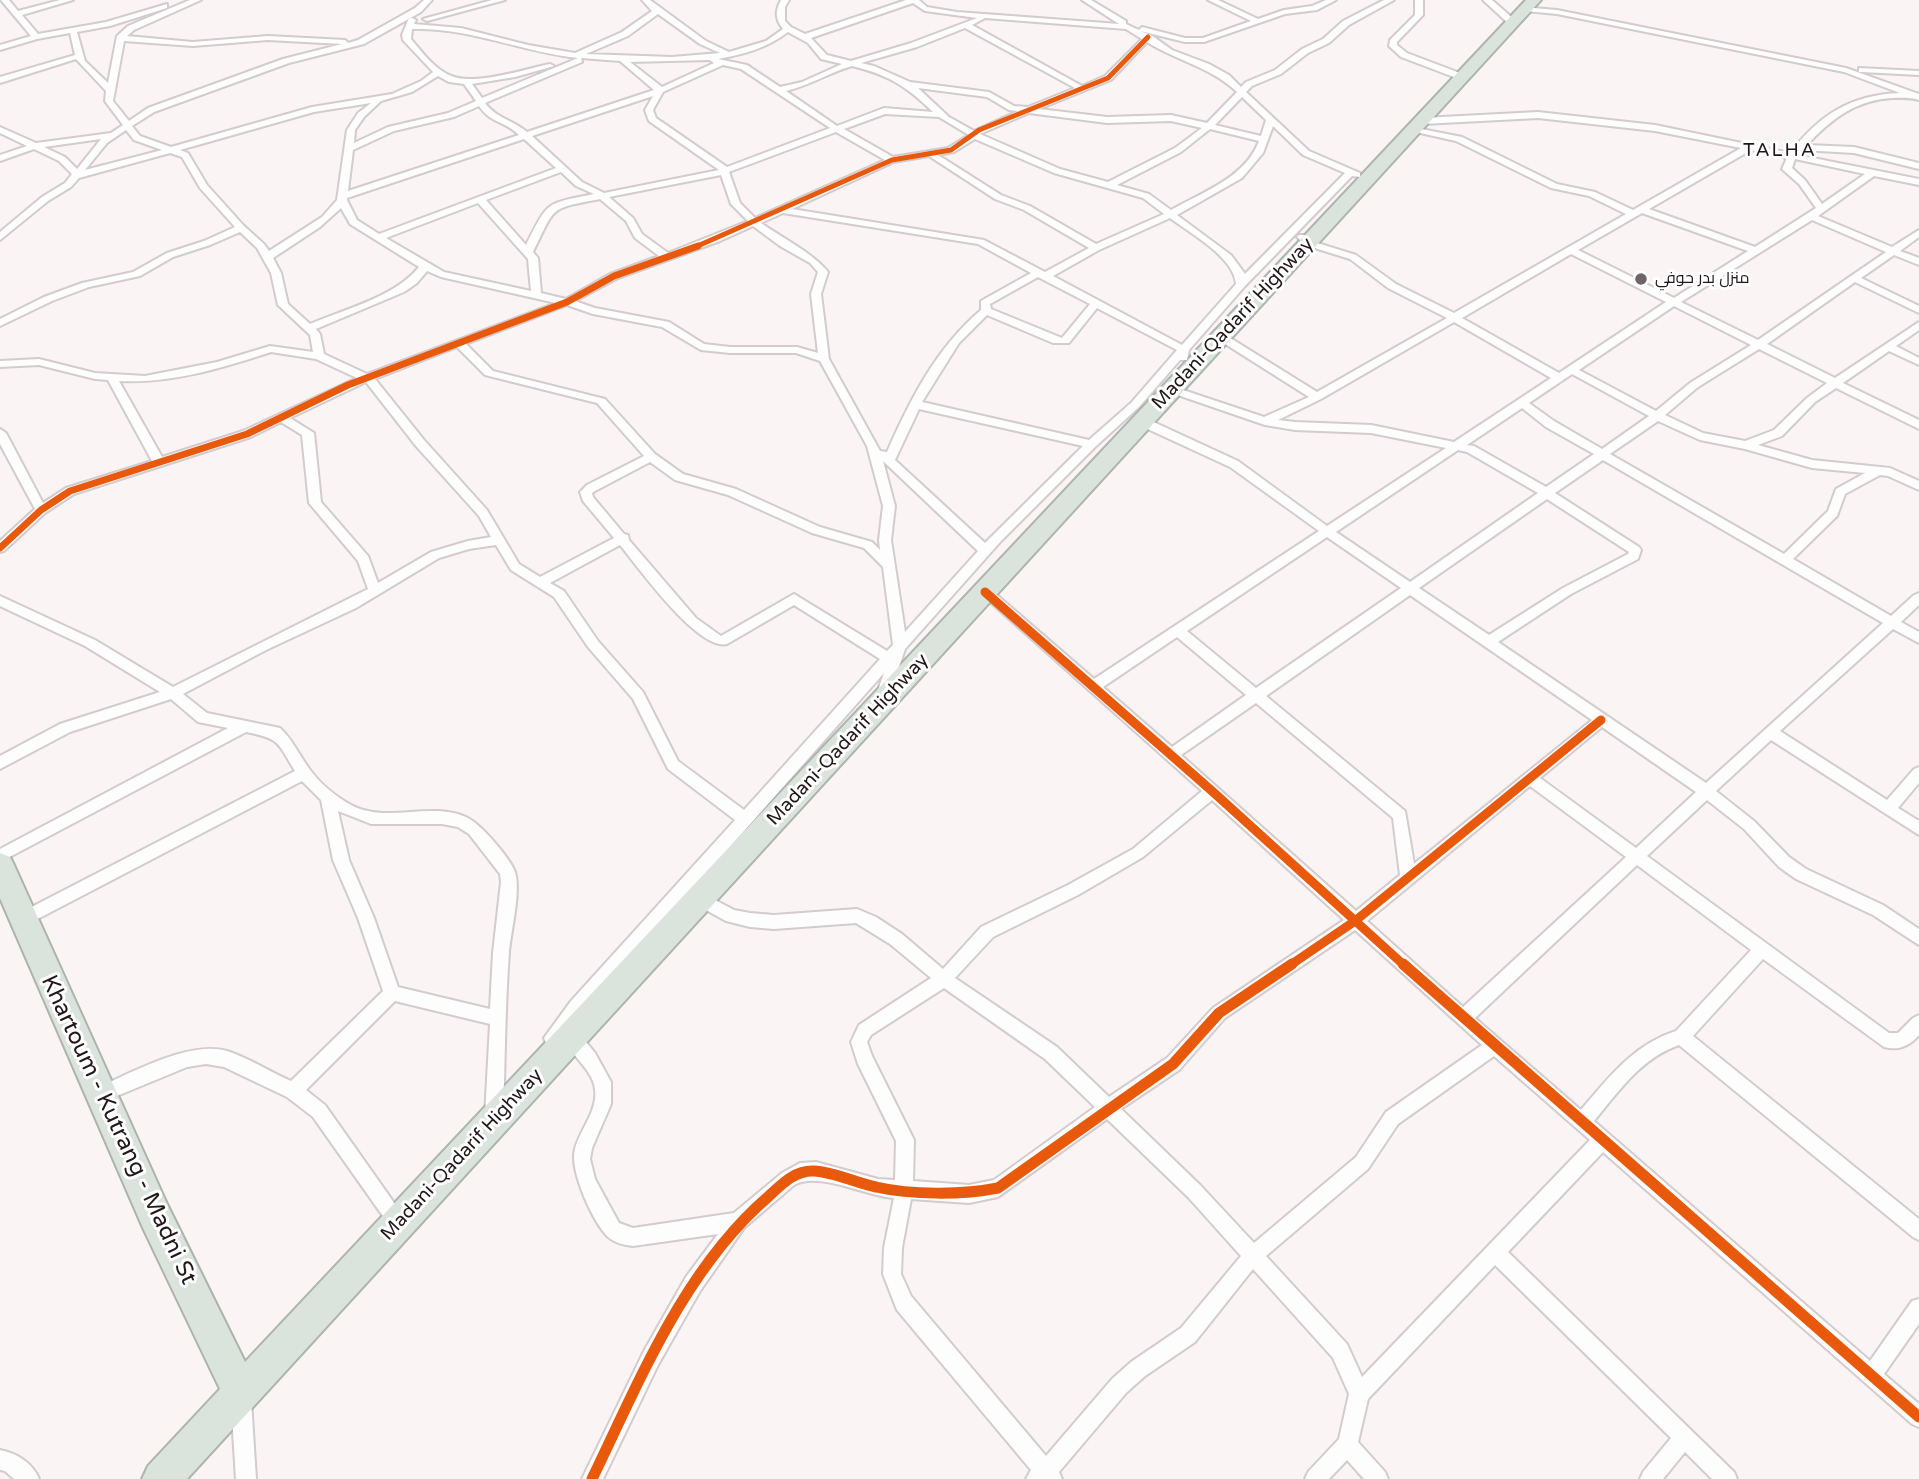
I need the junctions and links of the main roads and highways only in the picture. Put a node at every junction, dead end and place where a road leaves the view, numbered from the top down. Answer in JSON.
{"nodes":[{"id":1,"x":1524,"y":11,"type":"edge"},
{"id":2,"x":0,"y":865,"type":"edge"},
{"id":3,"x":241,"y":1393,"type":"junction"},
{"id":4,"x":161,"y":1479,"type":"edge"}],
"edges":[{"from":1,"to":3,"type":"highway","name":"Madani-Qadarif Highway"},
{"from":2,"to":3,"type":"highway","name":"Khartoum - Kutrang - Madni St"},
{"from":3,"to":4,"type":"highway","name":"Madani-Qadarif Highway"}]}
